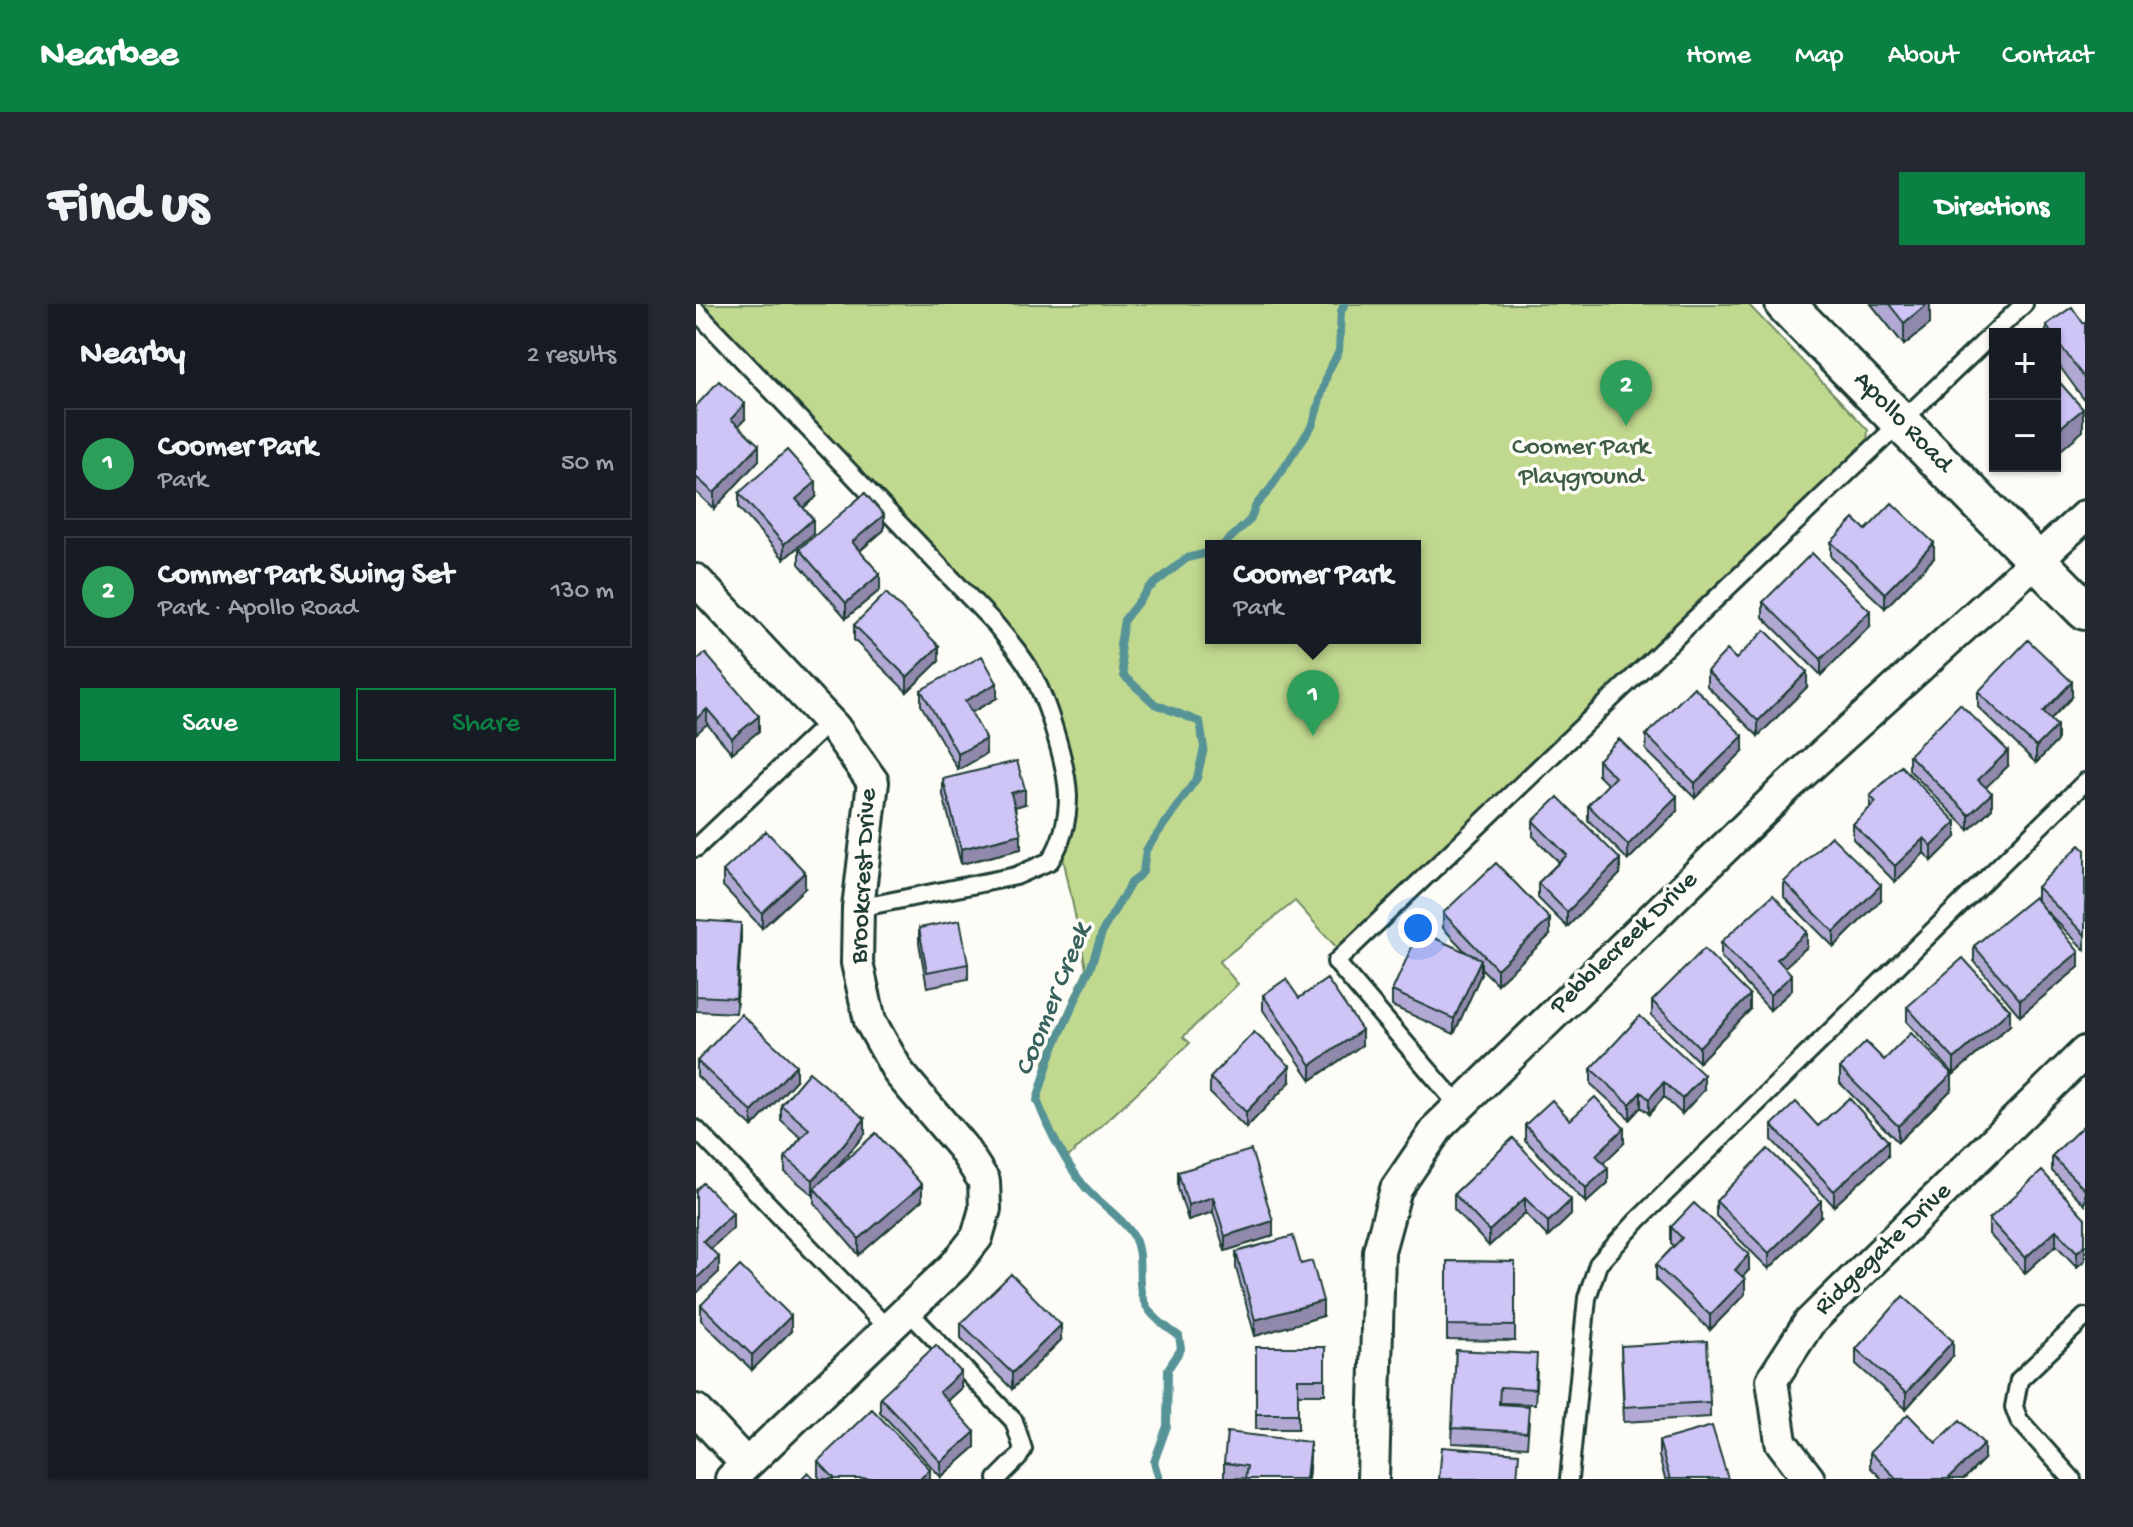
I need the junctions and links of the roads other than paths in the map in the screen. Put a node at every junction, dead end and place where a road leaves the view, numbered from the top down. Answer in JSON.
{"nodes":[{"id":1,"x":1785,"y":304,"type":"edge"},
{"id":2,"x":2024,"y":304,"type":"edge"},
{"id":3,"x":696,"y":311,"type":"edge"},
{"id":4,"x":1900,"y":421,"type":"junction"},
{"id":5,"x":2085,"y":516,"type":"edge"},
{"id":6,"x":2037,"y":560,"type":"junction"},
{"id":7,"x":697,"y":583,"type":"edge"},
{"id":8,"x":2085,"y":610,"type":"edge"},
{"id":9,"x":829,"y":722,"type":"junction"},
{"id":10,"x":2085,"y":782,"type":"edge"},
{"id":11,"x":696,"y":848,"type":"edge"},
{"id":12,"x":858,"y":908,"type":"junction"},
{"id":13,"x":2085,"y":1052,"type":"edge"},
{"id":14,"x":1459,"y":1106,"type":"junction"},
{"id":15,"x":696,"y":1129,"type":"edge"},
{"id":16,"x":2085,"y":1317,"type":"edge"},
{"id":17,"x":898,"y":1320,"type":"junction"},
{"id":18,"x":696,"y":1410,"type":"edge"},
{"id":19,"x":739,"y":1472,"type":"edge"},
{"id":20,"x":997,"y":1479,"type":"edge"},
{"id":21,"x":1373,"y":1479,"type":"edge"},
{"id":22,"x":1569,"y":1479,"type":"edge"},
{"id":23,"x":1809,"y":1479,"type":"edge"},
{"id":24,"x":2072,"y":1479,"type":"edge"}],
"edges":[{"from":1,"to":4,"type":"street","name":"Apollo Road"},
{"from":2,"to":4,"type":"lane"},
{"from":3,"to":12,"type":"lane"},
{"from":4,"to":6,"type":"street","name":"Apollo Road"},
{"from":4,"to":14,"type":"lane"},
{"from":5,"to":6,"type":"street","name":"Pebblecreek Drive"},
{"from":6,"to":8,"type":"street","name":"Apollo Road"},
{"from":6,"to":14,"type":"street","name":"Pebblecreek Drive"},
{"from":7,"to":9,"type":"street","name":"Brookcrest Drive"},
{"from":9,"to":11,"type":"lane"},
{"from":9,"to":12,"type":"street","name":"Brookcrest Drive"},
{"from":10,"to":22,"type":"lane"},
{"from":12,"to":17,"type":"street","name":"Brookcrest Drive"},
{"from":13,"to":23,"type":"street","name":"Ridgegate Drive"},
{"from":14,"to":21,"type":"street","name":"Pebblecreek Drive"},
{"from":15,"to":17,"type":"lane"},
{"from":16,"to":24,"type":"lane"},
{"from":17,"to":19,"type":"street","name":"Brookcrest Drive"},
{"from":17,"to":20,"type":"lane"},
{"from":18,"to":19,"type":"street"}]}
